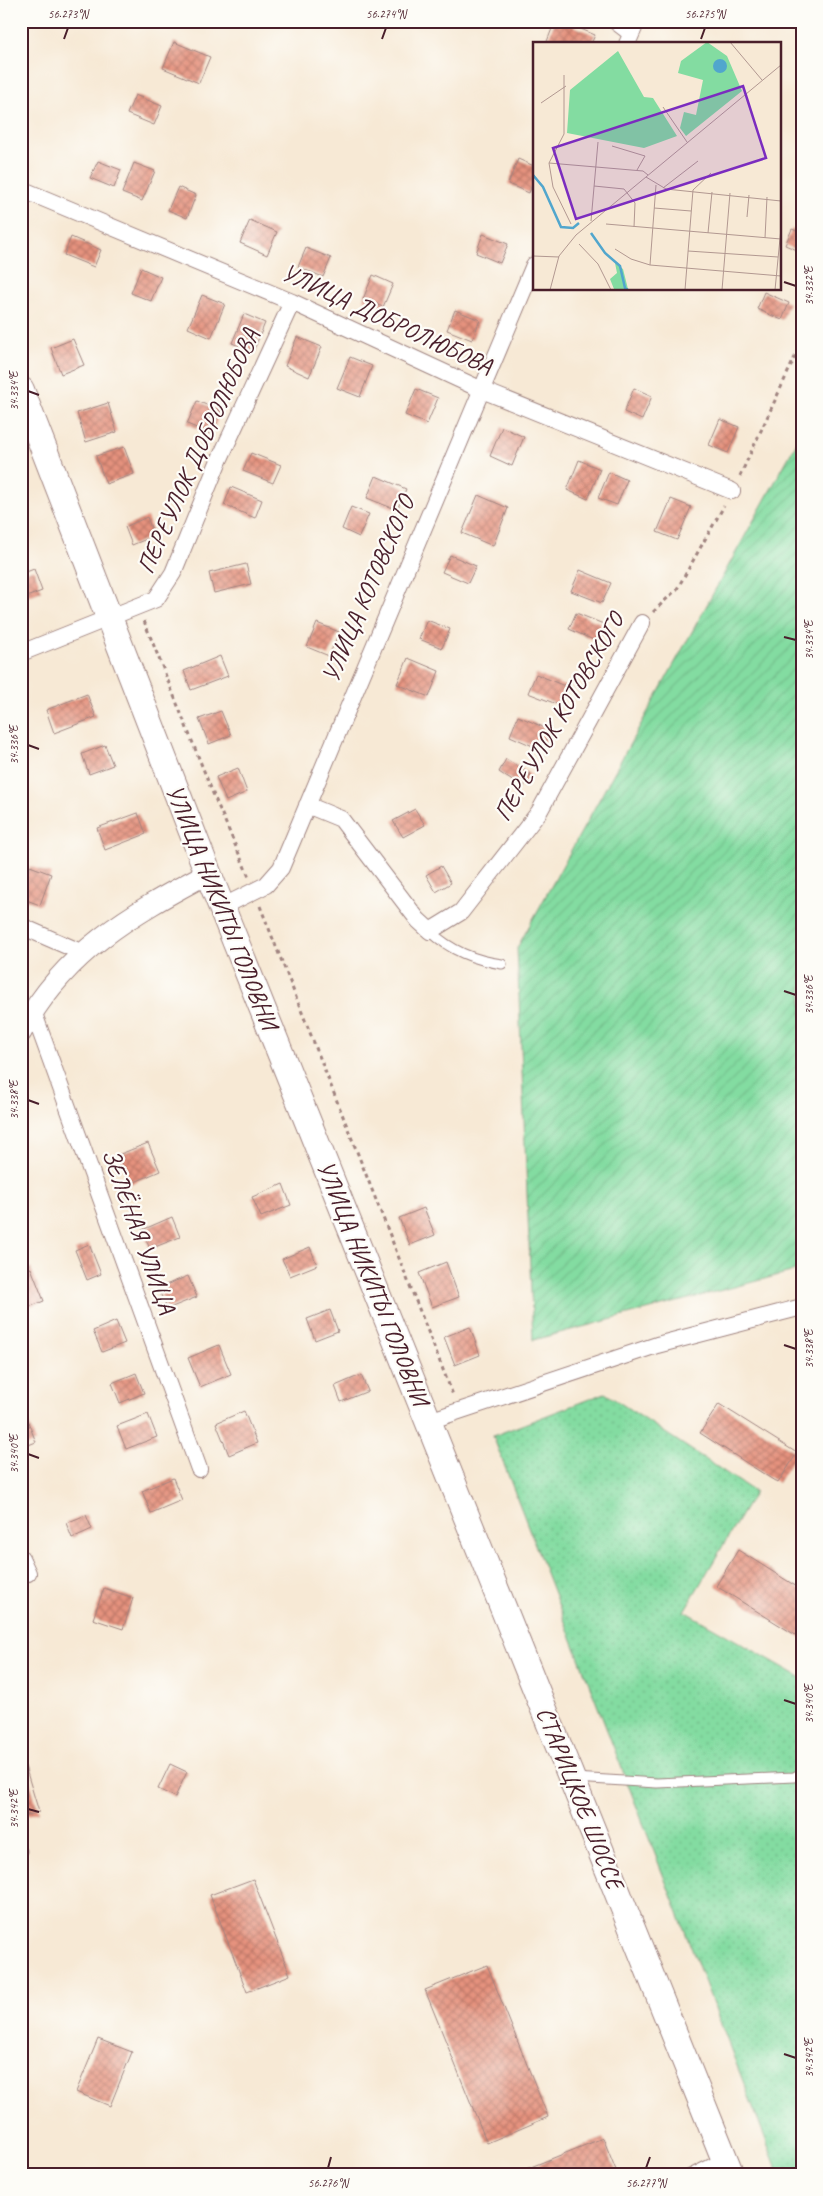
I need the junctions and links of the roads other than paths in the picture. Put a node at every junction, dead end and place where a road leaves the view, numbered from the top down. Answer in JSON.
{"nodes":[{"id":1,"x":609,"y":21,"type":"edge"},
{"id":2,"x":637,"y":21,"type":"edge"},
{"id":3,"x":629,"y":40,"type":"edge"},
{"id":4,"x":21,"y":189,"type":"edge"},
{"id":5,"x":533,"y":267,"type":"edge"},
{"id":6,"x":292,"y":302,"type":"junction"},
{"id":7,"x":21,"y":390,"type":"edge"},
{"id":8,"x":482,"y":390,"type":"junction"},
{"id":9,"x":732,"y":491,"type":"road end"},
{"id":10,"x":108,"y":618,"type":"junction"},
{"id":11,"x":642,"y":623,"type":"road end"},
{"id":12,"x":21,"y":653,"type":"edge"},
{"id":13,"x":307,"y":805,"type":"junction"},
{"id":14,"x":208,"y":873,"type":"junction"},
{"id":15,"x":222,"y":906,"type":"junction"},
{"id":16,"x":21,"y":926,"type":"edge"},
{"id":17,"x":430,"y":931,"type":"junction"},
{"id":18,"x":83,"y":953,"type":"junction"},
{"id":19,"x":502,"y":964,"type":"dead end"},
{"id":20,"x":33,"y":1011,"type":"junction"},
{"id":21,"x":21,"y":1032,"type":"edge"},
{"id":22,"x":802,"y":1307,"type":"edge"},
{"id":23,"x":429,"y":1421,"type":"junction"},
{"id":24,"x":199,"y":1469,"type":"dead end"},
{"id":25,"x":802,"y":1774,"type":"edge"},
{"id":26,"x":572,"y":1778,"type":"junction"},
{"id":27,"x":727,"y":2166,"type":"edge"},
{"id":28,"x":688,"y":2175,"type":"edge"}],
"edges":[{"from":1,"to":3,"type":"lane"},
{"from":2,"to":3,"type":"street"},
{"from":4,"to":6,"type":"street","name":"УЛИЦА ДОБРОЛЮБОВА"},
{"from":5,"to":8,"type":"street","name":"УЛИЦА КОТОВСКОГО"},
{"from":6,"to":8,"type":"street","name":"УЛИЦА ДОБРОЛЮБОВА"},
{"from":6,"to":10,"type":"street","name":"ПЕРЕУЛОК ДОБРОЛЮБОВА"},
{"from":7,"to":10,"type":"main road","name":"УЛИЦА НИКИТЫ ГОЛОВНИ"},
{"from":8,"to":9,"type":"street","name":"УЛИЦА ДОБРОЛЮБОВА"},
{"from":8,"to":13,"type":"street","name":"УЛИЦА КОТОВСКОГО"},
{"from":10,"to":12,"type":"street","name":"ПЕРЕУЛОК ДОБРОЛЮБОВА"},
{"from":10,"to":14,"type":"main road","name":"УЛИЦА НИКИТЫ ГОЛОВНИ"},
{"from":11,"to":17,"type":"street","name":"ПЕРЕУЛОК КОТОВСКОГО"},
{"from":13,"to":15,"type":"street","name":"УЛИЦА КОТОВСКОГО"},
{"from":13,"to":17,"type":"street"},
{"from":14,"to":15,"type":"main road","name":"УЛИЦА НИКИТЫ ГОЛОВНИ"},
{"from":14,"to":18,"type":"street"},
{"from":15,"to":23,"type":"main road","name":"УЛИЦА НИКИТЫ ГОЛОВНИ"},
{"from":16,"to":18,"type":"street"},
{"from":17,"to":19,"type":"lane"},
{"from":18,"to":20,"type":"street"},
{"from":20,"to":21,"type":"street"},
{"from":20,"to":24,"type":"street","name":"ЗЕЛЁНАЯ УЛИЦА"},
{"from":22,"to":23,"type":"street"},
{"from":23,"to":26,"type":"main road","name":"СТАРИЦКОЕ ШОССЕ"},
{"from":25,"to":26,"type":"lane"},
{"from":26,"to":27,"type":"main road","name":"СТАРИЦКОЕ ШОССЕ"},
{"from":27,"to":28,"type":"lane"}]}
